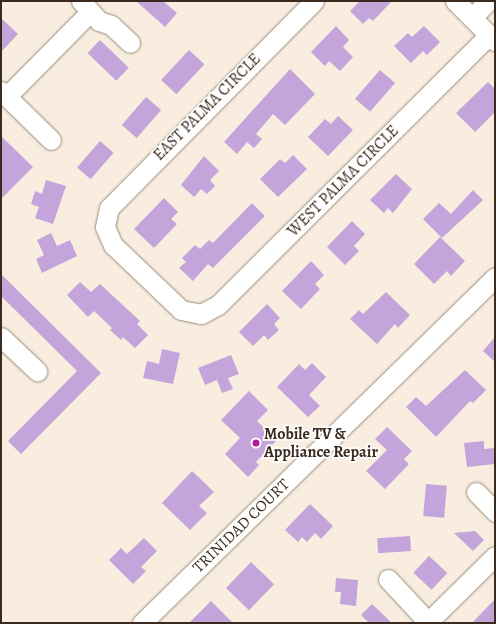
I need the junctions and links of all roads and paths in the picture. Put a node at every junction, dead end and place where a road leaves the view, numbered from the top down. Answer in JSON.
{"nodes":[{"id":1,"x":314,"y":1,"type":"edge"},
{"id":2,"x":455,"y":1,"type":"edge"},
{"id":3,"x":488,"y":1,"type":"edge"},
{"id":4,"x":85,"y":6,"type":"edge"},
{"id":5,"x":472,"y":18,"type":"junction"},
{"id":6,"x":492,"y":38,"type":"edge"},
{"id":7,"x":130,"y":43,"type":"dead end"},
{"id":8,"x":4,"y":94,"type":"edge"},
{"id":9,"x":51,"y":140,"type":"dead end"},
{"id":10,"x":495,"y":277,"type":"edge"},
{"id":11,"x":191,"y":314,"type":"joint"},
{"id":12,"x":1,"y":337,"type":"edge"},
{"id":13,"x":37,"y":371,"type":"dead end"},
{"id":14,"x":476,"y":492,"type":"dead end"},
{"id":15,"x":495,"y":512,"type":"edge"},
{"id":16,"x":495,"y":556,"type":"edge"},
{"id":17,"x":388,"y":579,"type":"dead end"},
{"id":18,"x":427,"y":622,"type":"edge"},
{"id":19,"x":142,"y":623,"type":"edge"}],
"edges":[{"from":1,"to":11,"type":"street","name":"EAST PALMA CIRCLE"},
{"from":2,"to":5,"type":"street"},
{"from":3,"to":5,"type":"street"},
{"from":4,"to":7,"type":"street"},
{"from":4,"to":8,"type":"street"},
{"from":5,"to":6,"type":"street"},
{"from":6,"to":11,"type":"street","name":"WEST PALMA CIRCLE"},
{"from":8,"to":9,"type":"street"},
{"from":10,"to":19,"type":"street","name":"TRINIDAD COURT"},
{"from":12,"to":13,"type":"street"},
{"from":14,"to":15,"type":"street"},
{"from":16,"to":18,"type":"street"},
{"from":17,"to":18,"type":"street"}]}
